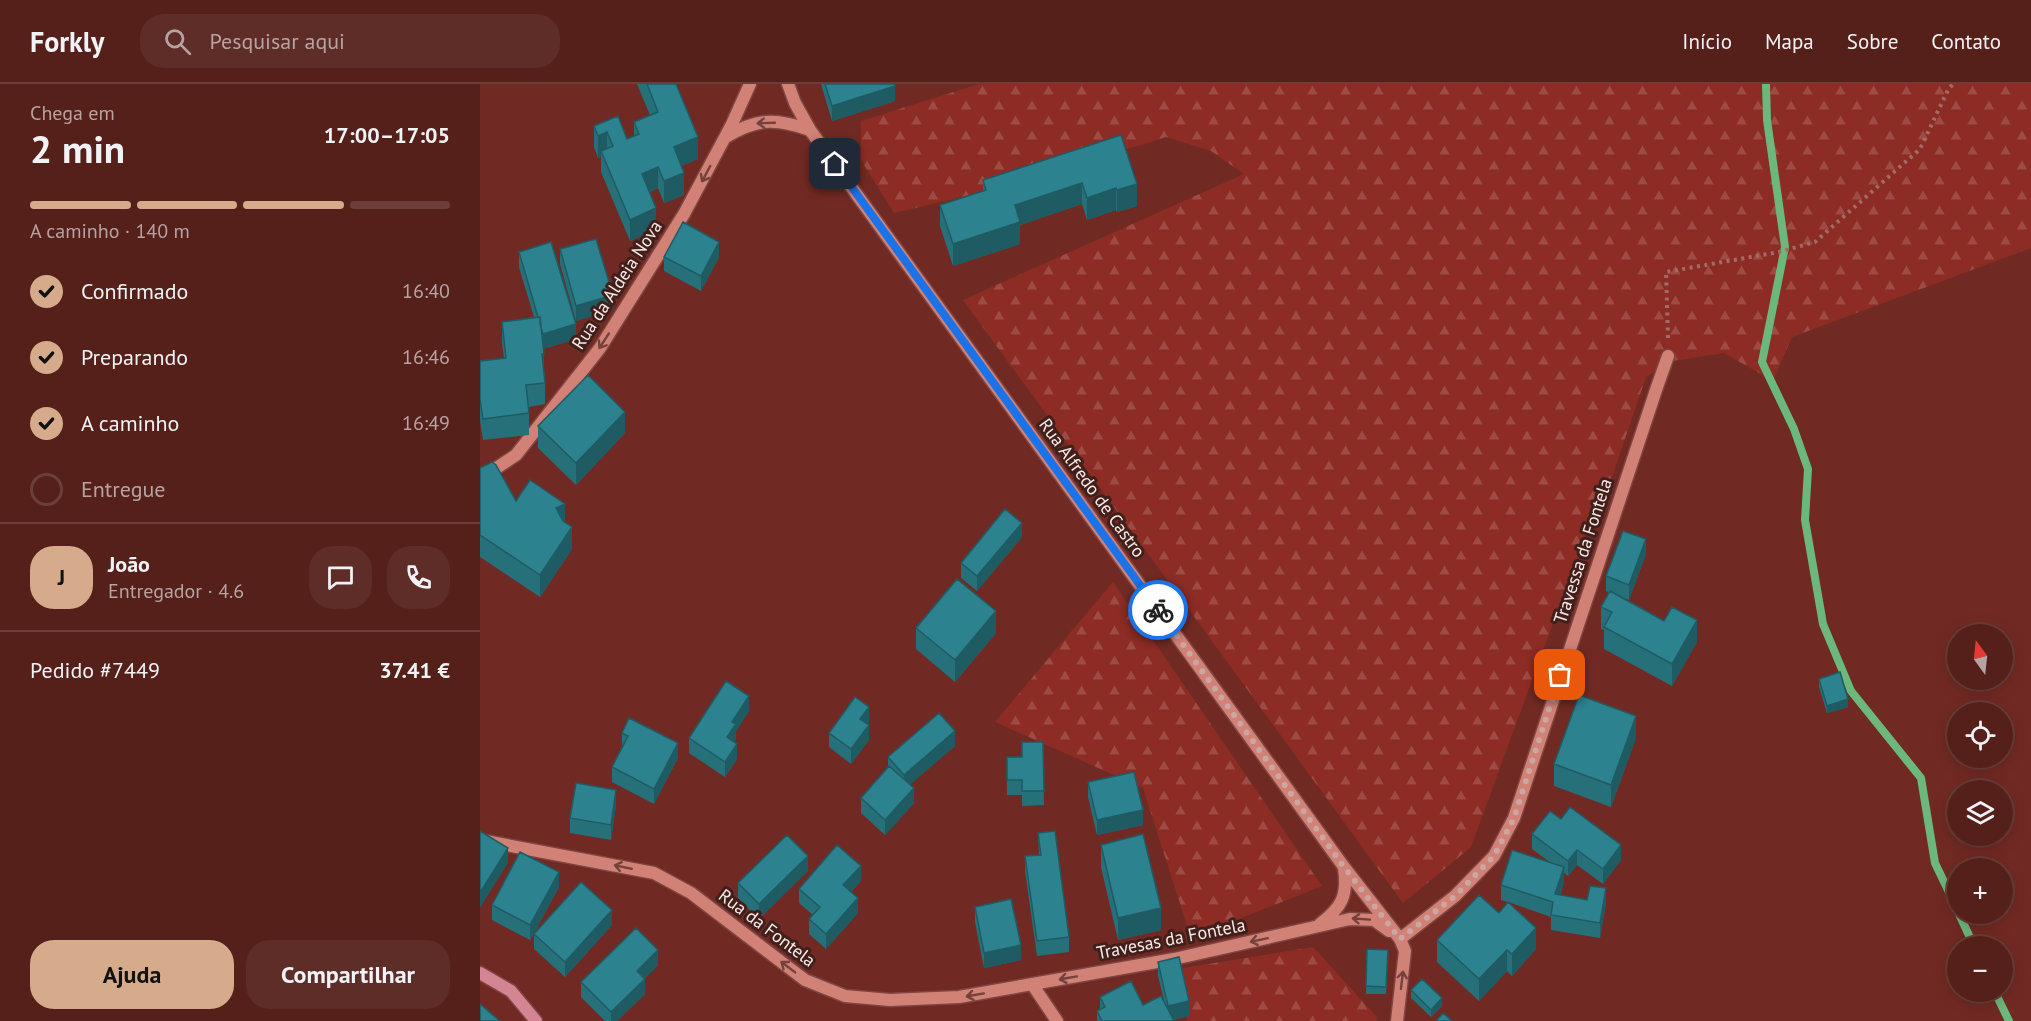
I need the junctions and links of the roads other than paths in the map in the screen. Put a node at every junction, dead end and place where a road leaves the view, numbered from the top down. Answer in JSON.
{"nodes":[{"id":1,"x":750,"y":84,"type":"edge"},
{"id":2,"x":788,"y":84,"type":"edge"},
{"id":3,"x":810,"y":130,"type":"junction"},
{"id":4,"x":725,"y":137,"type":"junction"},
{"id":5,"x":1668,"y":356,"type":"road end"},
{"id":6,"x":480,"y":479,"type":"edge"},
{"id":7,"x":480,"y":840,"type":"edge"},
{"id":8,"x":1344,"y":867,"type":"junction"},
{"id":9,"x":1316,"y":927,"type":"junction"},
{"id":10,"x":1400,"y":939,"type":"junction"},
{"id":11,"x":480,"y":973,"type":"edge"},
{"id":12,"x":1032,"y":984,"type":"junction"},
{"id":13,"x":536,"y":1021,"type":"edge"},
{"id":14,"x":1057,"y":1021,"type":"edge"},
{"id":15,"x":1397,"y":1021,"type":"edge"}],
"edges":[{"from":1,"to":4,"type":"street","name":"Rua da Aldeia Nova"},
{"from":2,"to":3,"type":"street","name":"Rua Alfredo de Castro"},
{"from":3,"to":4,"type":"street","one_way":true},
{"from":3,"to":8,"type":"street","name":"Rua Alfredo de Castro"},
{"from":4,"to":6,"type":"street","name":"Rua da Aldeia Nova","one_way":true},
{"from":5,"to":10,"type":"street","name":"Travessa da Fontela"},
{"from":12,"to":7,"type":"street","name":"Rua da Fontela","one_way":true},
{"from":8,"to":9,"type":"street"},
{"from":8,"to":10,"type":"street","name":"Rua Alfredo de Castro"},
{"from":10,"to":9,"type":"street","one_way":true},
{"from":9,"to":12,"type":"street","name":"Travesas da Fontela","one_way":true},
{"from":15,"to":10,"type":"street","one_way":true},
{"from":11,"to":13,"type":"main road"},
{"from":12,"to":14,"type":"street"}]}
